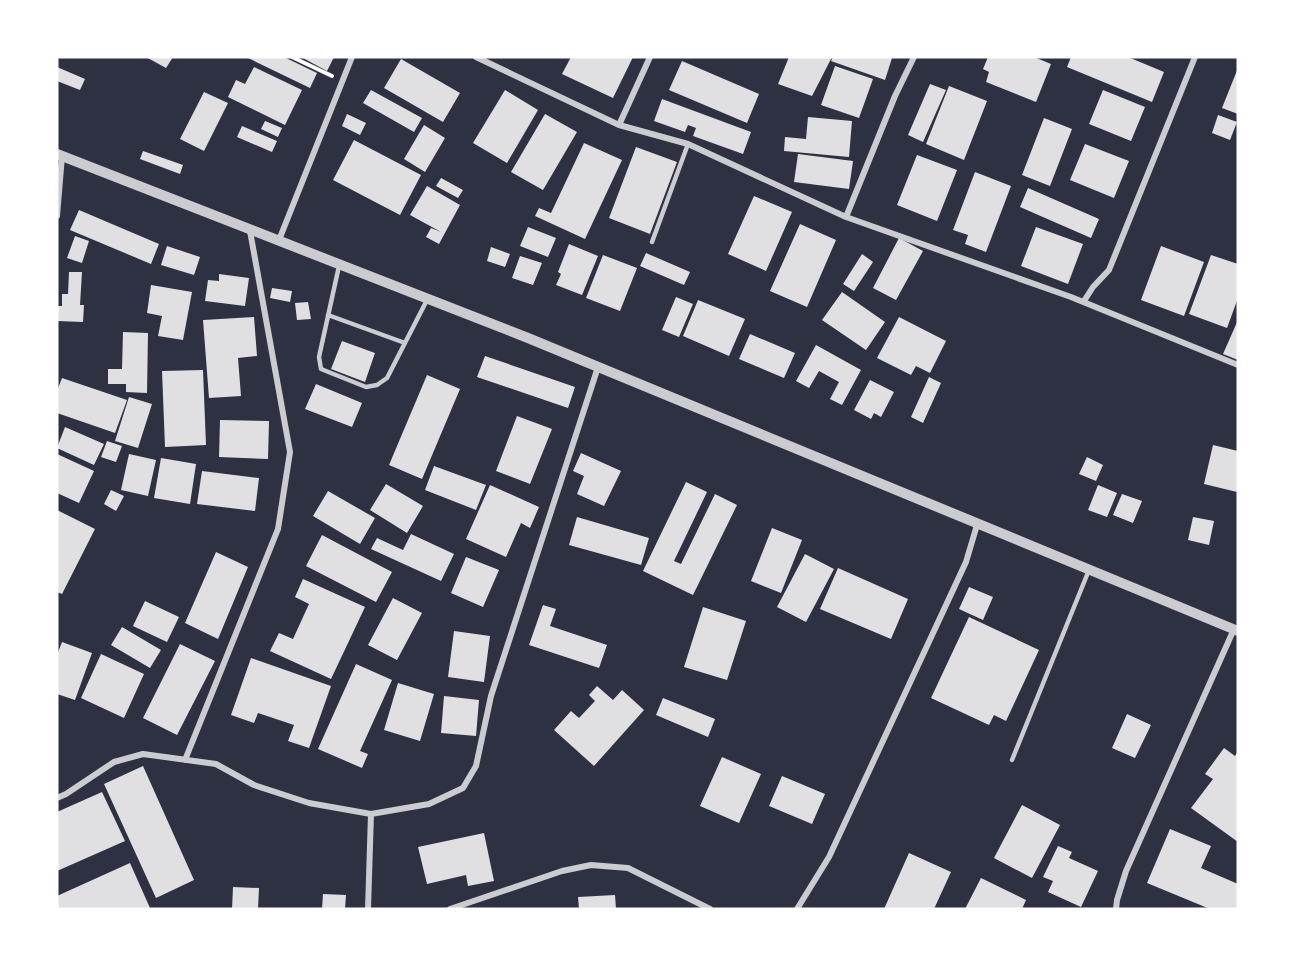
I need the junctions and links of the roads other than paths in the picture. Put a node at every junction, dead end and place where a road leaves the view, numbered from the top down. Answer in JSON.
{"nodes":[{"id":1,"x":352,"y":57,"type":"edge"},
{"id":2,"x":476,"y":57,"type":"edge"},
{"id":3,"x":650,"y":57,"type":"edge"},
{"id":4,"x":914,"y":57,"type":"edge"},
{"id":5,"x":1195,"y":57,"type":"edge"},
{"id":6,"x":619,"y":125,"type":"junction"},
{"id":7,"x":688,"y":144,"type":"junction"},
{"id":8,"x":60,"y":155,"type":"edge"},
{"id":9,"x":57,"y":216,"type":"edge"},
{"id":10,"x":846,"y":217,"type":"junction"},
{"id":11,"x":250,"y":231,"type":"junction"},
{"id":12,"x":279,"y":240,"type":"junction"},
{"id":13,"x":652,"y":242,"type":"dead end"},
{"id":14,"x":340,"y":264,"type":"junction"},
{"id":15,"x":427,"y":300,"type":"junction"},
{"id":16,"x":1084,"y":301,"type":"junction"},
{"id":17,"x":328,"y":315,"type":"junction"},
{"id":18,"x":405,"y":343,"type":"junction"},
{"id":19,"x":1238,"y":365,"type":"edge"},
{"id":20,"x":598,"y":367,"type":"junction"},
{"id":21,"x":977,"y":525,"type":"junction"},
{"id":22,"x":1089,"y":570,"type":"junction"},
{"id":23,"x":1236,"y":630,"type":"edge"},
{"id":24,"x":185,"y":760,"type":"junction"},
{"id":25,"x":1012,"y":760,"type":"dead end"},
{"id":26,"x":57,"y":798,"type":"edge"},
{"id":27,"x":371,"y":814,"type":"junction"},
{"id":28,"x":368,"y":909,"type":"edge"},
{"id":29,"x":450,"y":909,"type":"edge"},
{"id":30,"x":710,"y":909,"type":"edge"},
{"id":31,"x":797,"y":909,"type":"edge"},
{"id":32,"x":1116,"y":909,"type":"edge"}],
"edges":[{"from":1,"to":12,"type":"street"},
{"from":2,"to":6,"type":"street"},
{"from":3,"to":6,"type":"street"},
{"from":4,"to":10,"type":"street"},
{"from":5,"to":16,"type":"street"},
{"from":6,"to":7,"type":"street"},
{"from":7,"to":10,"type":"street"},
{"from":7,"to":13,"type":"lane"},
{"from":8,"to":9,"type":"street"},
{"from":8,"to":11,"type":"street"},
{"from":10,"to":16,"type":"street"},
{"from":11,"to":12,"type":"street"},
{"from":11,"to":24,"type":"street"},
{"from":12,"to":14,"type":"street"},
{"from":14,"to":15,"type":"street"},
{"from":14,"to":17,"type":"lane"},
{"from":15,"to":18,"type":"lane"},
{"from":15,"to":20,"type":"street"},
{"from":16,"to":19,"type":"street"},
{"from":17,"to":18,"type":"lane"},
{"from":17,"to":18,"type":"lane"},
{"from":20,"to":21,"type":"street"},
{"from":20,"to":27,"type":"street"},
{"from":21,"to":22,"type":"street"},
{"from":21,"to":31,"type":"street"},
{"from":22,"to":23,"type":"street"},
{"from":22,"to":25,"type":"lane"},
{"from":23,"to":32,"type":"street"},
{"from":24,"to":26,"type":"street"},
{"from":24,"to":27,"type":"street"},
{"from":27,"to":28,"type":"street"},
{"from":29,"to":30,"type":"street"}]}
